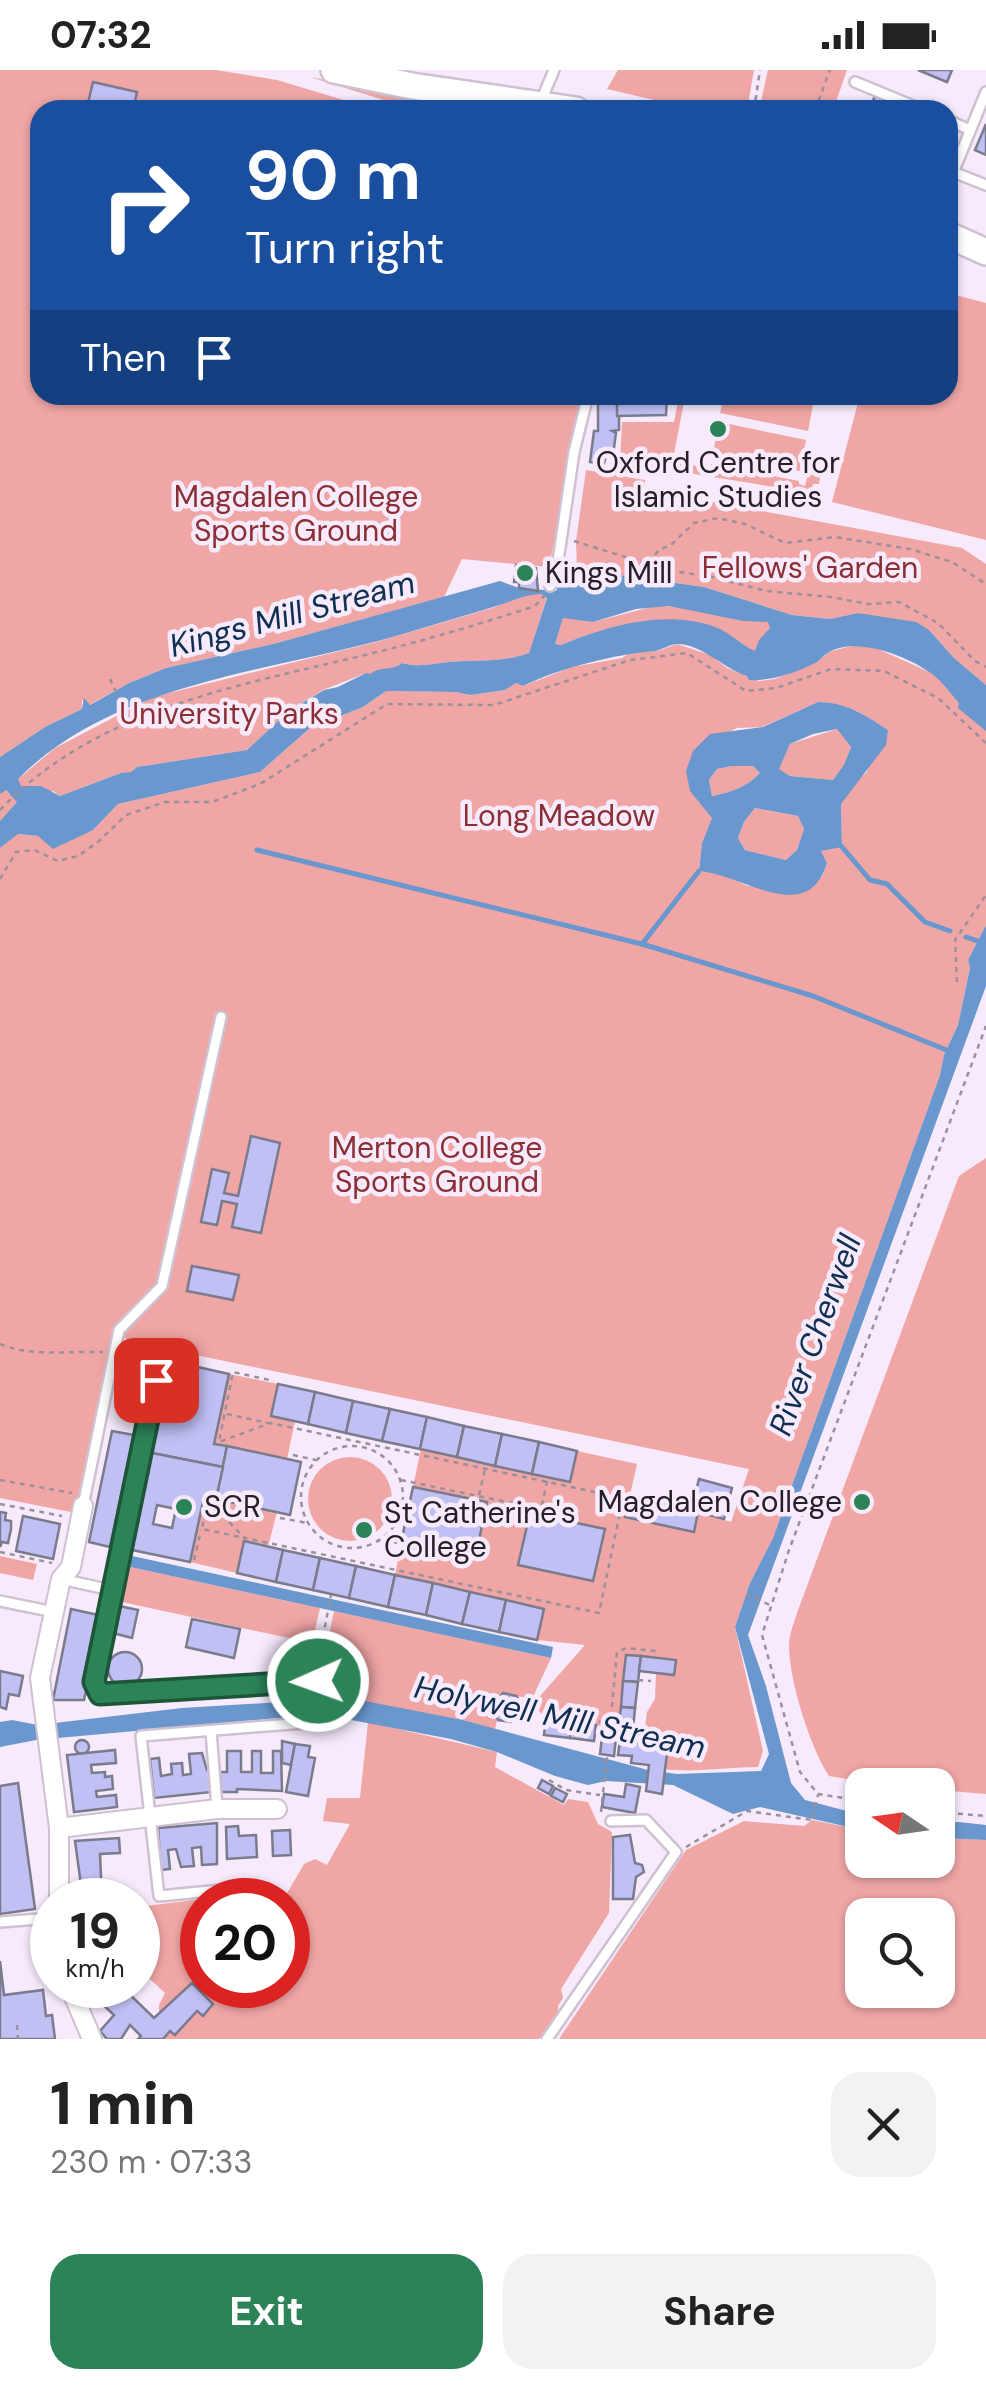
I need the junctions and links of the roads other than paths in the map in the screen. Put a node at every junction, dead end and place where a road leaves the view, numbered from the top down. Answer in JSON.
{"nodes":[{"id":1,"x":334,"y":70,"type":"edge"},
{"id":2,"x":554,"y":70,"type":"edge"},
{"id":3,"x":854,"y":82,"type":"dead end"},
{"id":4,"x":986,"y":92,"type":"edge"},
{"id":5,"x":512,"y":100,"type":"edge"},
{"id":6,"x":542,"y":100,"type":"edge"},
{"id":7,"x":898,"y":100,"type":"edge"},
{"id":8,"x":958,"y":125,"type":"edge"},
{"id":9,"x":970,"y":130,"type":"junction"},
{"id":10,"x":958,"y":160,"type":"edge"},
{"id":11,"x":958,"y":174,"type":"edge"},
{"id":12,"x":986,"y":185,"type":"edge"},
{"id":13,"x":958,"y":239,"type":"edge"},
{"id":14,"x":986,"y":252,"type":"edge"},
{"id":15,"x":586,"y":405,"type":"edge"},
{"id":16,"x":550,"y":586,"type":"dead end"},
{"id":17,"x":221,"y":1017,"type":"dead end"},
{"id":18,"x":156,"y":1380,"type":"dead end"},
{"id":19,"x":83,"y":1507,"type":"joint"},
{"id":20,"x":66,"y":1573,"type":"junction"},
{"id":21,"x":112,"y":1590,"type":"junction"},
{"id":22,"x":0,"y":1601,"type":"edge"},
{"id":23,"x":54,"y":1612,"type":"junction"},
{"id":24,"x":297,"y":1680,"type":"junction"},
{"id":25,"x":304,"y":1724,"type":"dead end"},
{"id":26,"x":211,"y":1731,"type":"junction"},
{"id":27,"x":217,"y":1809,"type":"junction"},
{"id":28,"x":277,"y":1809,"type":"dead end"},
{"id":29,"x":150,"y":1818,"type":"junction"},
{"id":30,"x":610,"y":1821,"type":"road end"},
{"id":31,"x":59,"y":1828,"type":"junction"},
{"id":32,"x":59,"y":1878,"type":"edge"},
{"id":33,"x":180,"y":1894,"type":"edge"},
{"id":34,"x":30,"y":1920,"type":"edge"},
{"id":35,"x":0,"y":1922,"type":"edge"},
{"id":36,"x":79,"y":2008,"type":"edge"},
{"id":37,"x":92,"y":2039,"type":"edge"},
{"id":38,"x":547,"y":2039,"type":"edge"}],
"edges":[{"from":1,"to":5,"type":"main road"},
{"from":2,"to":6,"type":"lane"},
{"from":3,"to":7,"type":"lane"},
{"from":4,"to":9,"type":"lane"},
{"from":8,"to":9,"type":"lane"},
{"from":9,"to":10,"type":"lane"},
{"from":11,"to":12,"type":"lane"},
{"from":13,"to":14,"type":"main road"},
{"from":15,"to":16,"type":"lane"},
{"from":17,"to":19,"type":"lane"},
{"from":18,"to":21,"type":"lane"},
{"from":19,"to":20,"type":"street"},
{"from":20,"to":21,"type":"lane"},
{"from":20,"to":23,"type":"street"},
{"from":21,"to":24,"type":"lane"},
{"from":22,"to":23,"type":"lane"},
{"from":23,"to":31,"type":"street"},
{"from":24,"to":24,"type":"lane"},
{"from":25,"to":26,"type":"lane"},
{"from":26,"to":27,"type":"lane"},
{"from":26,"to":29,"type":"lane"},
{"from":27,"to":28,"type":"street"},
{"from":27,"to":29,"type":"street"},
{"from":29,"to":31,"type":"street"},
{"from":29,"to":33,"type":"lane"},
{"from":30,"to":38,"type":"lane"},
{"from":31,"to":32,"type":"street"},
{"from":34,"to":35,"type":"lane"},
{"from":36,"to":37,"type":"street"}]}
